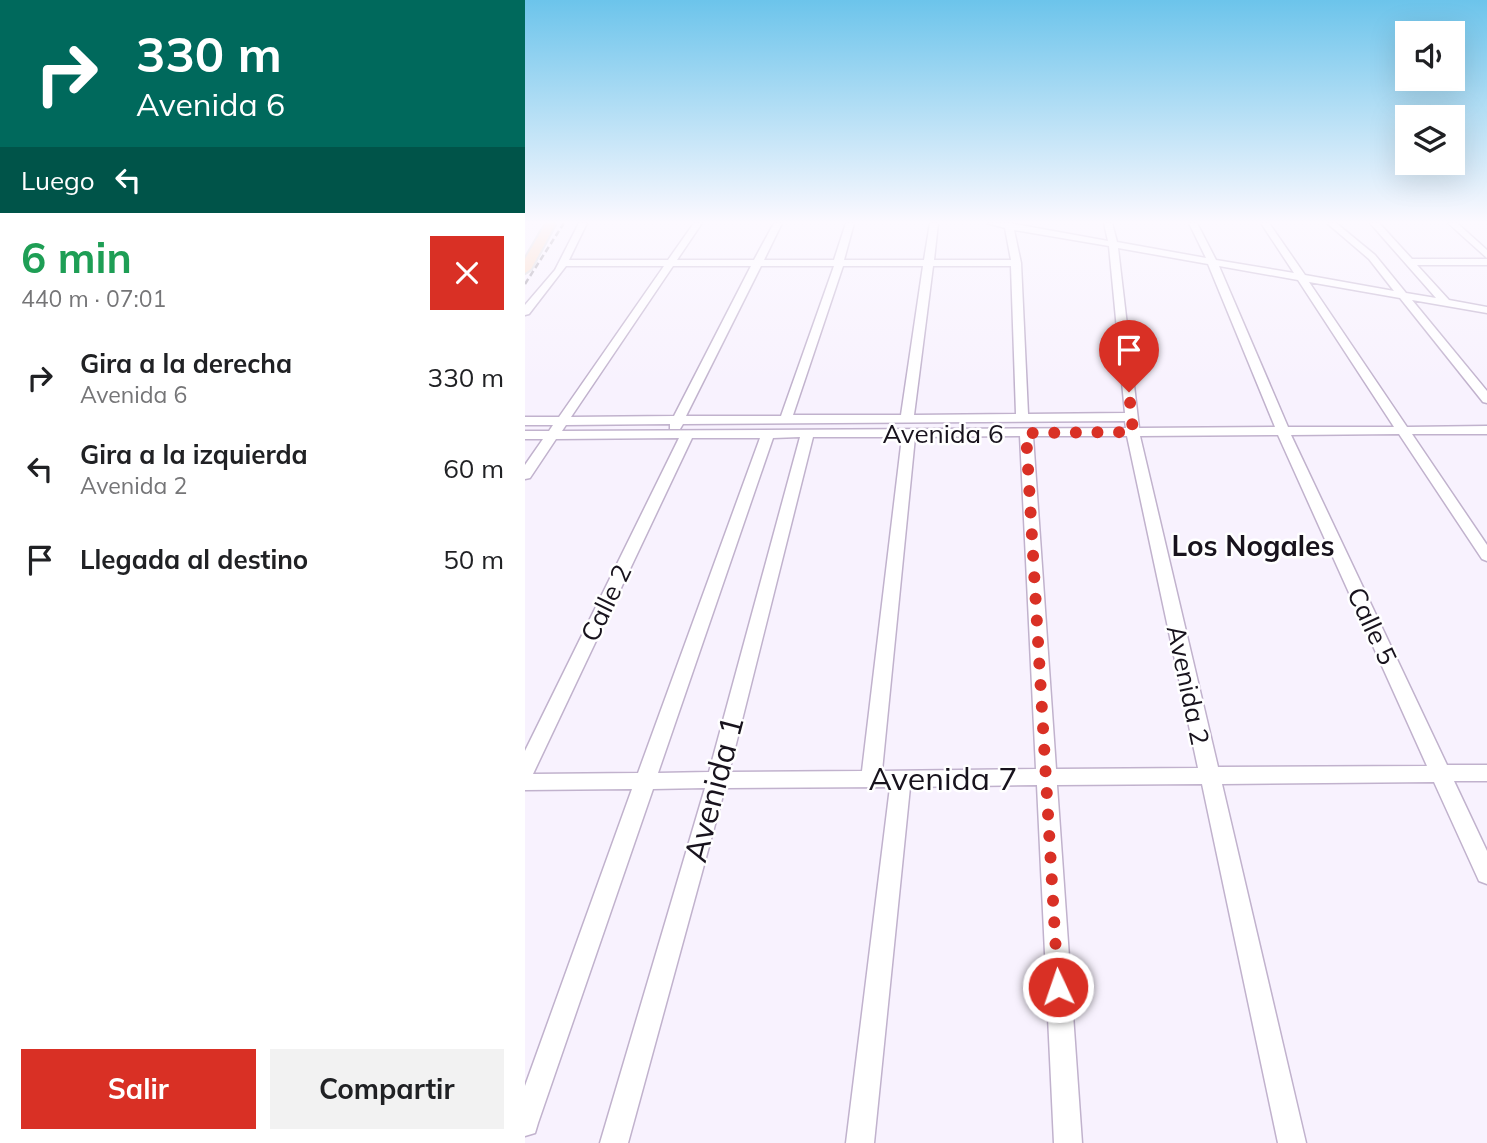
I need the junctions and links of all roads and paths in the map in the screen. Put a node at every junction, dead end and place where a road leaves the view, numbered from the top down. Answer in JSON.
{"nodes":[{"id":1,"x":553,"y":276,"type":"edge"},
{"id":2,"x":661,"y":276,"type":"edge"},
{"id":3,"x":752,"y":276,"type":"edge"},
{"id":4,"x":836,"y":276,"type":"edge"},
{"id":5,"x":927,"y":276,"type":"edge"},
{"id":6,"x":1017,"y":276,"type":"edge"},
{"id":7,"x":1117,"y":276,"type":"edge"},
{"id":8,"x":1218,"y":276,"type":"edge"},
{"id":9,"x":1300,"y":276,"type":"edge"},
{"id":10,"x":1387,"y":276,"type":"edge"},
{"id":11,"x":1422,"y":276,"type":"edge"},
{"id":12,"x":1304,"y":277,"type":"junction"},
{"id":13,"x":1402,"y":295,"type":"junction"},
{"id":14,"x":1445,"y":302,"type":"junction"},
{"id":15,"x":1487,"y":310,"type":"edge"},
{"id":16,"x":525,"y":312,"type":"edge"},
{"id":17,"x":1487,"y":399,"type":"edge"},
{"id":18,"x":679,"y":418,"type":"junction"},
{"id":19,"x":786,"y":418,"type":"junction"},
{"id":20,"x":525,"y":421,"type":"edge"},
{"id":21,"x":562,"y":421,"type":"junction"},
{"id":22,"x":908,"y":425,"type":"junction"},
{"id":23,"x":1024,"y":425,"type":"junction"},
{"id":24,"x":1133,"y":425,"type":"junction"},
{"id":25,"x":1487,"y":429,"type":"edge"},
{"id":26,"x":1402,"y":430,"type":"junction"},
{"id":27,"x":1283,"y":431,"type":"junction"},
{"id":28,"x":807,"y":434,"type":"junction"},
{"id":29,"x":525,"y":435,"type":"edge"},
{"id":30,"x":552,"y":435,"type":"junction"},
{"id":31,"x":679,"y":435,"type":"junction"},
{"id":32,"x":767,"y":435,"type":"junction"},
{"id":33,"x":525,"y":475,"type":"edge"},
{"id":34,"x":1487,"y":556,"type":"edge"},
{"id":35,"x":525,"y":771,"type":"edge"},
{"id":36,"x":1487,"y":773,"type":"edge"},
{"id":37,"x":1439,"y":774,"type":"junction"},
{"id":38,"x":1208,"y":777,"type":"junction"},
{"id":39,"x":1046,"y":778,"type":"junction"},
{"id":40,"x":871,"y":779,"type":"junction"},
{"id":41,"x":901,"y":779,"type":"junction"},
{"id":42,"x":717,"y":780,"type":"junction"},
{"id":43,"x":525,"y":782,"type":"edge"},
{"id":44,"x":644,"y":782,"type":"junction"},
{"id":45,"x":1487,"y":874,"type":"edge"},
{"id":46,"x":525,"y":1123,"type":"edge"},
{"id":47,"x":614,"y":1143,"type":"edge"},
{"id":48,"x":860,"y":1143,"type":"edge"},
{"id":49,"x":1067,"y":1143,"type":"edge"},
{"id":50,"x":1292,"y":1143,"type":"edge"}],
"edges":[{"from":1,"to":16,"type":"street"},
{"from":2,"to":21,"type":"street"},
{"from":3,"to":18,"type":"street","name":"Calle 2"},
{"from":4,"to":19,"type":"street"},
{"from":5,"to":22,"type":"street"},
{"from":6,"to":23,"type":"street"},
{"from":7,"to":24,"type":"street","name":"Avenida 2"},
{"from":8,"to":27,"type":"street","name":"Calle 5"},
{"from":9,"to":12,"type":"street"},
{"from":10,"to":13,"type":"street"},
{"from":11,"to":14,"type":"street"},
{"from":12,"to":13,"type":"street"},
{"from":12,"to":26,"type":"street"},
{"from":13,"to":14,"type":"street"},
{"from":13,"to":17,"type":"street"},
{"from":14,"to":15,"type":"street"},
{"from":18,"to":19,"type":"street","name":"Avenida 6"},
{"from":18,"to":21,"type":"street","name":"Avenida 6"},
{"from":18,"to":31,"type":"street","name":"Calle 2"},
{"from":19,"to":22,"type":"street","name":"Avenida 6"},
{"from":20,"to":21,"type":"street","name":"Avenida 6"},
{"from":21,"to":30,"type":"street"},
{"from":22,"to":23,"type":"street","name":"Avenida 6"},
{"from":22,"to":28,"type":"street","name":"Avenida 6"},
{"from":22,"to":40,"type":"street"},
{"from":23,"to":24,"type":"street","name":"Avenida 6"},
{"from":23,"to":39,"type":"street"},
{"from":24,"to":27,"type":"street","name":"Avenida 6"},
{"from":24,"to":38,"type":"street","name":"Avenida 2"},
{"from":25,"to":26,"type":"street","name":"Avenida 6"},
{"from":26,"to":27,"type":"street","name":"Avenida 6"},
{"from":26,"to":34,"type":"street"},
{"from":27,"to":37,"type":"street","name":"Calle 5"},
{"from":28,"to":32,"type":"street","name":"Avenida 6"},
{"from":28,"to":42,"type":"street","name":"Avenida 1"},
{"from":29,"to":30,"type":"street","name":"Avenida 6"},
{"from":30,"to":31,"type":"street","name":"Avenida 6"},
{"from":30,"to":33,"type":"street"},
{"from":31,"to":32,"type":"street","name":"Avenida 6"},
{"from":31,"to":35,"type":"street","name":"Calle 2"},
{"from":32,"to":44,"type":"street"},
{"from":36,"to":37,"type":"street","name":"Avenida 7"},
{"from":37,"to":38,"type":"street","name":"Avenida 7"},
{"from":37,"to":45,"type":"street","name":"Calle 5"},
{"from":38,"to":39,"type":"street","name":"Avenida 7"},
{"from":38,"to":50,"type":"street","name":"Avenida 2"},
{"from":39,"to":41,"type":"street","name":"Avenida 7"},
{"from":39,"to":49,"type":"street"},
{"from":40,"to":41,"type":"street","name":"Avenida 7"},
{"from":40,"to":42,"type":"street","name":"Avenida 7"},
{"from":41,"to":48,"type":"street"},
{"from":42,"to":44,"type":"street","name":"Avenida 7"},
{"from":42,"to":47,"type":"street","name":"Avenida 1"},
{"from":43,"to":44,"type":"street","name":"Avenida 7"},
{"from":44,"to":46,"type":"street"}]}
